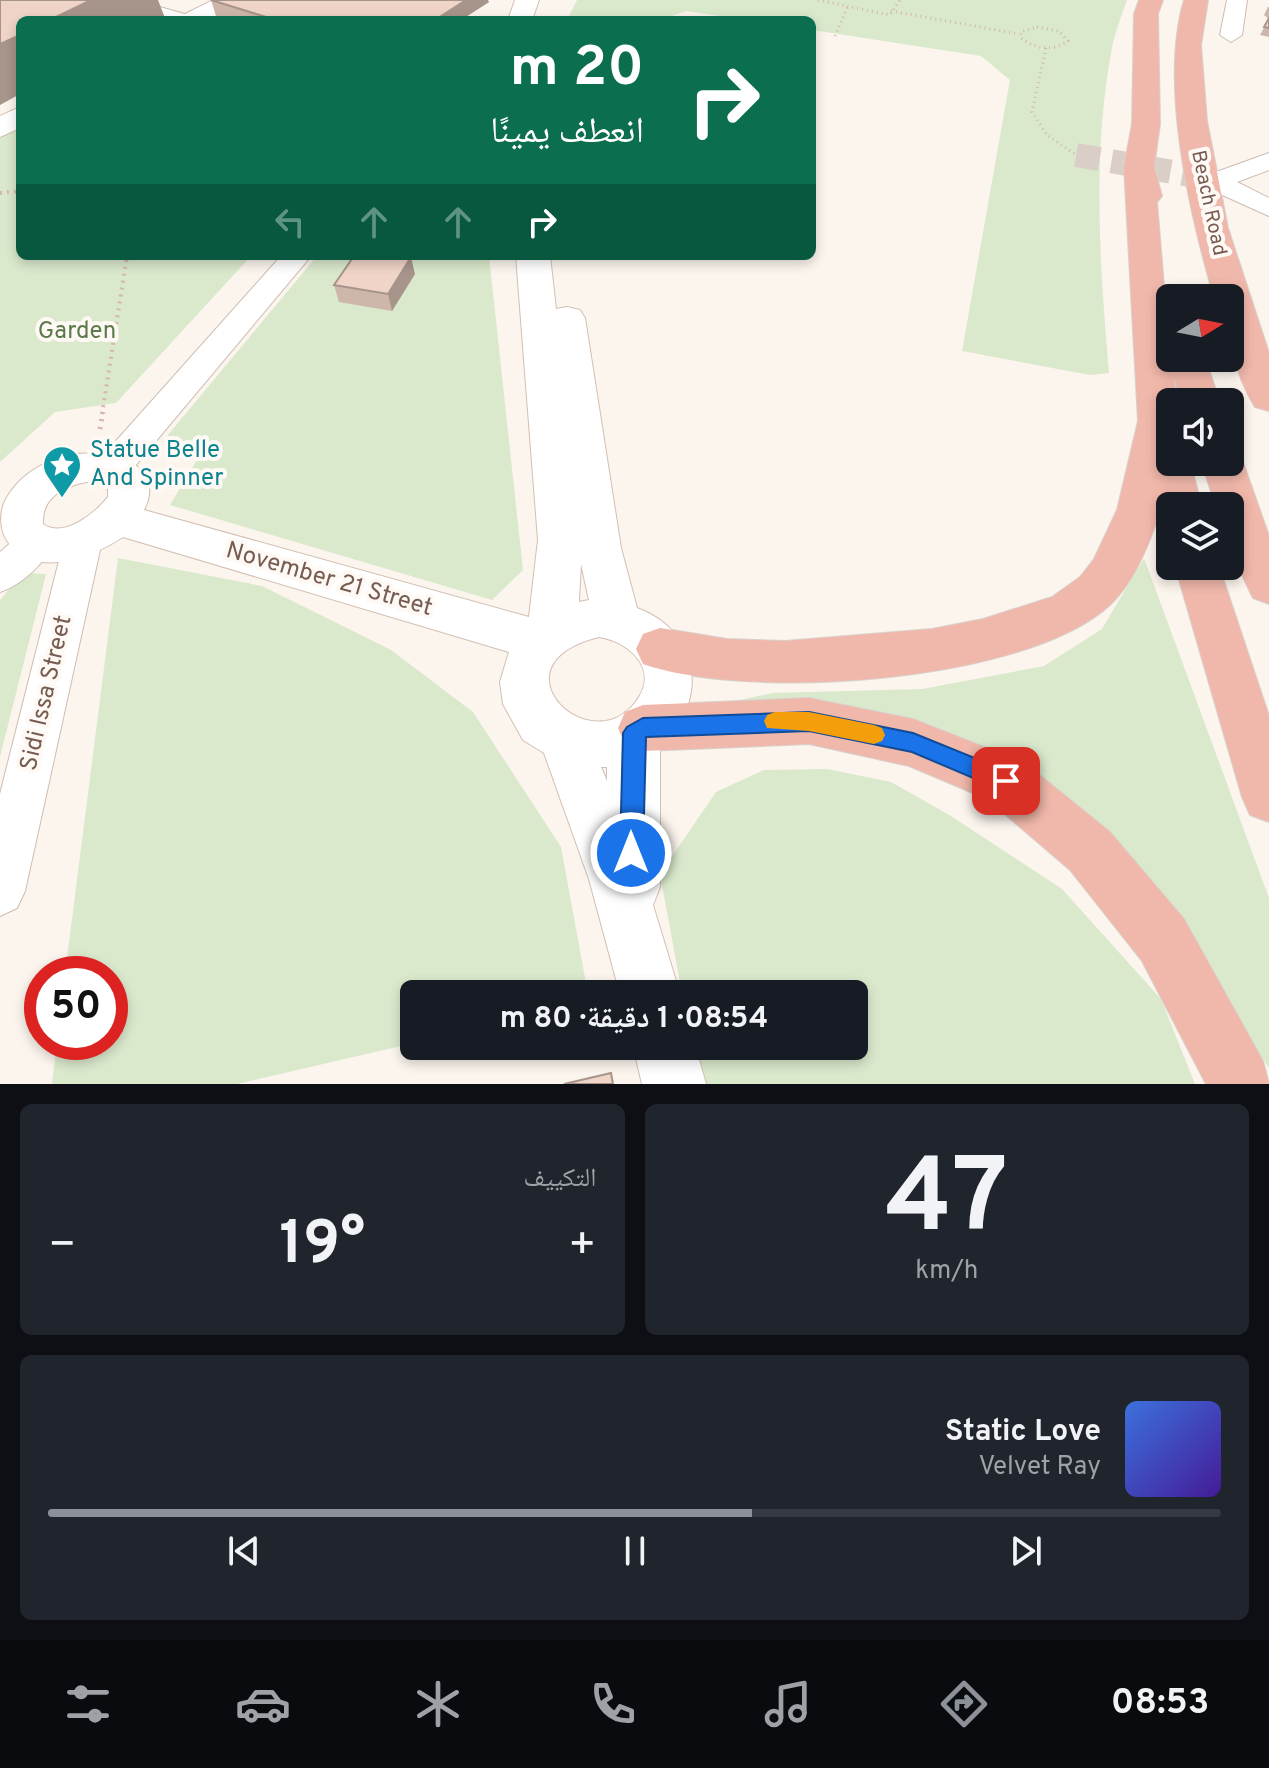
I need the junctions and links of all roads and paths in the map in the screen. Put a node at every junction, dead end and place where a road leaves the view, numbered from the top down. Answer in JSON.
{"nodes":[{"id":1,"x":113,"y":0,"type":"edge"},
{"id":2,"x":232,"y":0,"type":"edge"},
{"id":3,"x":818,"y":0,"type":"edge"},
{"id":4,"x":900,"y":0,"type":"edge"},
{"id":5,"x":1151,"y":0,"type":"edge"},
{"id":6,"x":1196,"y":0,"type":"edge"},
{"id":7,"x":1237,"y":0,"type":"edge"},
{"id":8,"x":848,"y":6,"type":"junction"},
{"id":9,"x":891,"y":11,"type":"junction"},
{"id":10,"x":167,"y":16,"type":"edge"},
{"id":11,"x":200,"y":16,"type":"edge"},
{"id":12,"x":1019,"y":34,"type":"junction"},
{"id":13,"x":1231,"y":35,"type":"dead end"},
{"id":14,"x":835,"y":36,"type":"dead end"},
{"id":15,"x":1046,"y":48,"type":"junction"},
{"id":16,"x":1076,"y":155,"type":"tunnel mouth"},
{"id":17,"x":1269,"y":161,"type":"edge"},
{"id":18,"x":1139,"y":167,"type":"junction"},
{"id":19,"x":1269,"y":208,"type":"edge"},
{"id":20,"x":127,"y":260,"type":"edge"},
{"id":21,"x":293,"y":260,"type":"edge"},
{"id":22,"x":533,"y":260,"type":"edge"},
{"id":23,"x":560,"y":260,"type":"edge"},
{"id":24,"x":1166,"y":284,"type":"edge"},
{"id":25,"x":1156,"y":394,"type":"edge"},
{"id":26,"x":1269,"y":398,"type":"edge"},
{"id":27,"x":1156,"y":432,"type":"edge"},
{"id":28,"x":103,"y":468,"type":"junction"},
{"id":29,"x":1227,"y":476,"type":"edge"},
{"id":30,"x":14,"y":490,"type":"edge"},
{"id":31,"x":100,"y":530,"type":"junction"},
{"id":32,"x":36,"y":543,"type":"junction"},
{"id":33,"x":0,"y":576,"type":"edge"},
{"id":34,"x":1201,"y":580,"type":"edge"},
{"id":35,"x":1269,"y":585,"type":"edge"},
{"id":36,"x":617,"y":619,"type":"junction"},
{"id":37,"x":545,"y":637,"type":"junction"},
{"id":38,"x":660,"y":649,"type":"junction"},
{"id":39,"x":638,"y":731,"type":"junction"},
{"id":40,"x":564,"y":737,"type":"junction"},
{"id":41,"x":1269,"y":797,"type":"edge"},
{"id":42,"x":0,"y":891,"type":"edge"},
{"id":43,"x":634,"y":933,"type":"junction"},
{"id":44,"x":646,"y":980,"type":"edge"},
{"id":45,"x":668,"y":1060,"type":"edge"},
{"id":46,"x":674,"y":1084,"type":"edge"},
{"id":47,"x":1240,"y":1084,"type":"edge"}],
"edges":[{"from":1,"to":10,"type":"street"},
{"from":2,"to":11,"type":"main road"},
{"from":3,"to":8,"type":"path"},
{"from":4,"to":9,"type":"path"},
{"from":5,"to":18,"type":"highway"},
{"from":6,"to":26,"type":"highway","name":"Beach Road"},
{"from":7,"to":13,"type":"street"},
{"from":8,"to":9,"type":"path"},
{"from":8,"to":14,"type":"path"},
{"from":9,"to":12,"type":"path"},
{"from":12,"to":15,"type":"path"},
{"from":12,"to":15,"type":"path"},
{"from":15,"to":16,"type":"path"},
{"from":17,"to":19,"type":"street"},
{"from":18,"to":24,"type":"highway"},
{"from":18,"to":25,"type":"highway"},
{"from":20,"to":28,"type":"path"},
{"from":21,"to":28,"type":"street"},
{"from":22,"to":37,"type":"main road"},
{"from":23,"to":36,"type":"main road"},
{"from":27,"to":38,"type":"highway"},
{"from":28,"to":30,"type":"main road"},
{"from":28,"to":31,"type":"main road"},
{"from":29,"to":35,"type":"highway"},
{"from":30,"to":32,"type":"main road"},
{"from":31,"to":32,"type":"main road"},
{"from":31,"to":37,"type":"main road","name":"November 21 Street"},
{"from":31,"to":42,"type":"street","name":"Sidi Issa Street"},
{"from":32,"to":33,"type":"street"},
{"from":34,"to":41,"type":"highway"},
{"from":36,"to":37,"type":"main road"},
{"from":36,"to":38,"type":"main road"},
{"from":37,"to":40,"type":"main road"},
{"from":38,"to":39,"type":"main road"},
{"from":39,"to":40,"type":"main road"},
{"from":39,"to":43,"type":"main road"},
{"from":39,"to":47,"type":"highway"},
{"from":40,"to":43,"type":"main road"},
{"from":43,"to":44,"type":"main road"},
{"from":45,"to":46,"type":"main road"}]}
